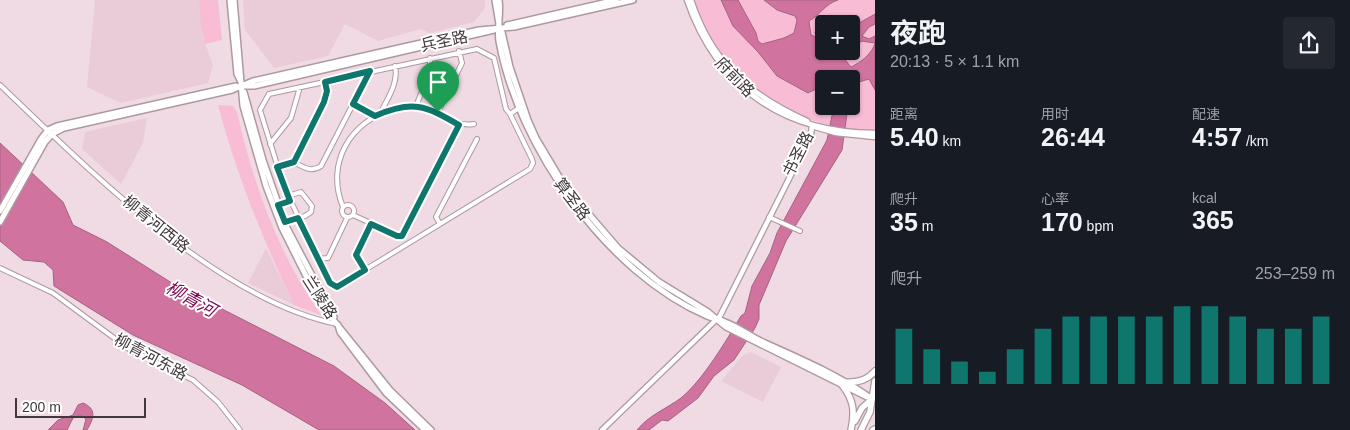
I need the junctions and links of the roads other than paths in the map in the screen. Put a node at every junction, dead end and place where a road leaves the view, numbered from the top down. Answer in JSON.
{"nodes":[{"id":1,"x":230,"y":0,"type":"edge"},
{"id":2,"x":234,"y":0,"type":"edge"},
{"id":3,"x":495,"y":0,"type":"edge"},
{"id":4,"x":499,"y":0,"type":"edge"},
{"id":5,"x":616,"y":0,"type":"edge"},
{"id":6,"x":633,"y":0,"type":"edge"},
{"id":7,"x":689,"y":0,"type":"edge"},
{"id":8,"x":500,"y":28,"type":"junction"},
{"id":9,"x":460,"y":51,"type":"junction"},
{"id":10,"x":430,"y":58,"type":"junction"},
{"id":11,"x":395,"y":66,"type":"junction"},
{"id":12,"x":370,"y":71,"type":"junction"},
{"id":13,"x":325,"y":82,"type":"junction"},
{"id":14,"x":0,"y":85,"type":"edge"},
{"id":15,"x":242,"y":86,"type":"junction"},
{"id":16,"x":300,"y":87,"type":"junction"},
{"id":17,"x":353,"y":104,"type":"junction"},
{"id":18,"x":416,"y":106,"type":"junction"},
{"id":19,"x":519,"y":108,"type":"junction"},
{"id":20,"x":438,"y":112,"type":"junction"},
{"id":21,"x":380,"y":114,"type":"junction"},
{"id":22,"x":510,"y":114,"type":"junction"},
{"id":23,"x":375,"y":116,"type":"junction"},
{"id":24,"x":474,"y":124,"type":"dead end"},
{"id":25,"x":459,"y":125,"type":"junction"},
{"id":26,"x":812,"y":126,"type":"junction"},
{"id":27,"x":50,"y":132,"type":"junction"},
{"id":28,"x":875,"y":135,"type":"edge"},
{"id":29,"x":477,"y":139,"type":"dead end"},
{"id":30,"x":270,"y":144,"type":"junction"},
{"id":31,"x":33,"y":158,"type":"junction"},
{"id":32,"x":294,"y":162,"type":"junction"},
{"id":33,"x":277,"y":167,"type":"junction"},
{"id":34,"x":290,"y":201,"type":"junction"},
{"id":35,"x":278,"y":205,"type":"junction"},
{"id":36,"x":343,"y":207,"type":"junction"},
{"id":37,"x":0,"y":211,"type":"edge"},
{"id":38,"x":353,"y":215,"type":"junction"},
{"id":39,"x":769,"y":217,"type":"junction"},
{"id":40,"x":298,"y":218,"type":"junction"},
{"id":41,"x":347,"y":218,"type":"junction"},
{"id":42,"x":0,"y":222,"type":"edge"},
{"id":43,"x":285,"y":222,"type":"junction"},
{"id":44,"x":371,"y":224,"type":"junction"},
{"id":45,"x":440,"y":224,"type":"junction"},
{"id":46,"x":799,"y":230,"type":"dead end"},
{"id":47,"x":317,"y":259,"type":"junction"},
{"id":48,"x":0,"y":268,"type":"edge"},
{"id":49,"x":365,"y":270,"type":"junction"},
{"id":50,"x":715,"y":319,"type":"junction"},
{"id":51,"x":338,"y":324,"type":"junction"},
{"id":52,"x":875,"y":371,"type":"edge"},
{"id":53,"x":875,"y":381,"type":"edge"},
{"id":54,"x":843,"y":384,"type":"junction"},
{"id":55,"x":874,"y":399,"type":"edge"},
{"id":56,"x":240,"y":430,"type":"edge"},
{"id":57,"x":425,"y":430,"type":"edge"},
{"id":58,"x":431,"y":430,"type":"edge"},
{"id":59,"x":602,"y":430,"type":"edge"},
{"id":60,"x":606,"y":430,"type":"edge"},
{"id":61,"x":851,"y":430,"type":"edge"},
{"id":62,"x":861,"y":430,"type":"edge"}],
"edges":[{"from":1,"to":15,"type":"main road","name":"兰陵路"},
{"from":2,"to":15,"type":"main road","name":"兰陵路"},
{"from":3,"to":8,"type":"main road","name":"算圣路"},
{"from":4,"to":8,"type":"main road","name":"算圣路"},
{"from":5,"to":8,"type":"main road","name":"兵圣路"},
{"from":6,"to":8,"type":"main road","name":"兵圣路"},
{"from":7,"to":26,"type":"street","name":"府前路"},
{"from":8,"to":15,"type":"main road","name":"兵圣路"},
{"from":8,"to":19,"type":"main road","name":"算圣路"},
{"from":8,"to":50,"type":"main road","name":"算圣路"},
{"from":9,"to":10,"type":"street"},
{"from":9,"to":20,"type":"street"},
{"from":9,"to":22,"type":"street"},
{"from":10,"to":11,"type":"street"},
{"from":10,"to":18,"type":"street"},
{"from":11,"to":12,"type":"street"},
{"from":11,"to":21,"type":"street"},
{"from":12,"to":13,"type":"street"},
{"from":12,"to":17,"type":"street"},
{"from":13,"to":16,"type":"street"},
{"from":13,"to":32,"type":"street"},
{"from":14,"to":27,"type":"street","name":"柳青河西路"},
{"from":15,"to":27,"type":"main road","name":"兵圣路"},
{"from":15,"to":35,"type":"main road","name":"兰陵路"},
{"from":15,"to":51,"type":"main road","name":"兰陵路"},
{"from":16,"to":30,"type":"street"},
{"from":16,"to":30,"type":"street"},
{"from":17,"to":23,"type":"street"},
{"from":17,"to":32,"type":"street"},
{"from":18,"to":20,"type":"street"},
{"from":18,"to":21,"type":"street"},
{"from":19,"to":22,"type":"street"},
{"from":19,"to":50,"type":"main road","name":"算圣路"},
{"from":20,"to":25,"type":"street"},
{"from":21,"to":23,"type":"street"},
{"from":22,"to":45,"type":"street"},
{"from":23,"to":36,"type":"street"},
{"from":24,"to":25,"type":"street"},
{"from":25,"to":44,"type":"street"},
{"from":26,"to":28,"type":"street","name":"府前路"},
{"from":26,"to":39,"type":"street","name":"书圣路"},
{"from":26,"to":50,"type":"street","name":"书圣路"},
{"from":27,"to":31,"type":"main road"},
{"from":27,"to":51,"type":"street","name":"柳青河西路"},
{"from":29,"to":45,"type":"street"},
{"from":30,"to":33,"type":"street"},
{"from":31,"to":37,"type":"main road"},
{"from":31,"to":42,"type":"main road"},
{"from":32,"to":33,"type":"street"},
{"from":33,"to":34,"type":"street"},
{"from":34,"to":35,"type":"street"},
{"from":34,"to":40,"type":"street"},
{"from":34,"to":40,"type":"street"},
{"from":35,"to":43,"type":"main road","name":"兰陵路"},
{"from":36,"to":38,"type":"street"},
{"from":36,"to":41,"type":"street"},
{"from":38,"to":41,"type":"street"},
{"from":38,"to":44,"type":"street"},
{"from":39,"to":46,"type":"street"},
{"from":39,"to":50,"type":"street","name":"书圣路"},
{"from":40,"to":43,"type":"street"},
{"from":40,"to":47,"type":"street"},
{"from":41,"to":47,"type":"street"},
{"from":43,"to":51,"type":"main road","name":"兰陵路"},
{"from":44,"to":49,"type":"street"},
{"from":45,"to":49,"type":"street"},
{"from":47,"to":49,"type":"street"},
{"from":48,"to":56,"type":"street","name":"柳青河东路"},
{"from":50,"to":54,"type":"main road","name":"算圣路"},
{"from":50,"to":59,"type":"street","name":"书圣路"},
{"from":50,"to":60,"type":"street","name":"书圣路"},
{"from":51,"to":57,"type":"main road"},
{"from":51,"to":58,"type":"main road"},
{"from":52,"to":54,"type":"main road"},
{"from":53,"to":55,"type":"main road"},
{"from":54,"to":55,"type":"main road","name":"算圣路"},
{"from":54,"to":61,"type":"main road"},
{"from":55,"to":61,"type":"main road"},
{"from":55,"to":62,"type":"main road"}]}
